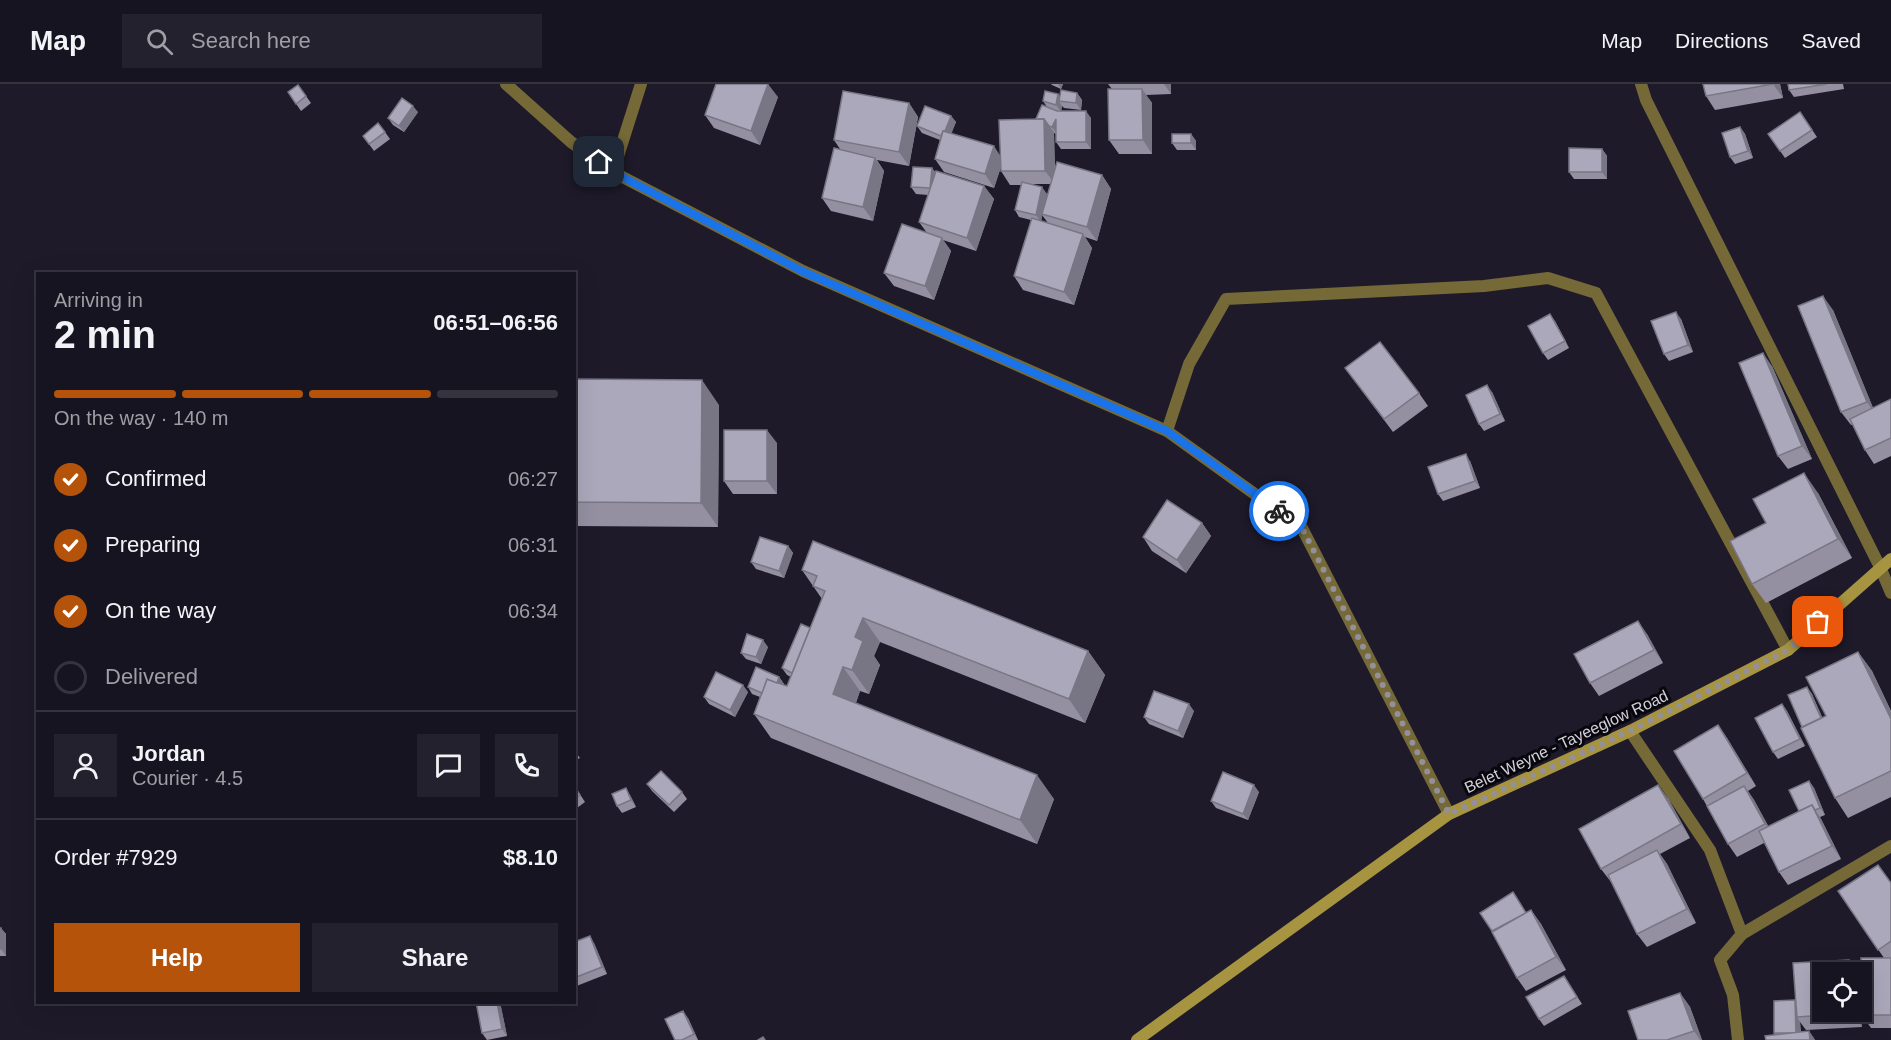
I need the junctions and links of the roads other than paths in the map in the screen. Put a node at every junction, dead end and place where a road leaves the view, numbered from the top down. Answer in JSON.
{"nodes":[{"id":1,"x":506,"y":84,"type":"edge"},
{"id":2,"x":641,"y":84,"type":"edge"},
{"id":3,"x":1641,"y":84,"type":"edge"},
{"id":4,"x":613,"y":172,"type":"junction"},
{"id":5,"x":1167,"y":431,"type":"junction"},
{"id":6,"x":1891,"y":559,"type":"edge"},
{"id":7,"x":1880,"y":567,"type":"junction"},
{"id":8,"x":1891,"y":593,"type":"edge"},
{"id":9,"x":1788,"y":650,"type":"junction"},
{"id":10,"x":1630,"y":731,"type":"junction"},
{"id":11,"x":1449,"y":814,"type":"junction"},
{"id":12,"x":1891,"y":846,"type":"edge"},
{"id":13,"x":1742,"y":934,"type":"junction"},
{"id":14,"x":1137,"y":1040,"type":"edge"},
{"id":15,"x":1738,"y":1040,"type":"edge"}],
"edges":[{"from":1,"to":4,"type":"street"},
{"from":2,"to":4,"type":"street"},
{"from":3,"to":7,"type":"street"},
{"from":4,"to":5,"type":"street"},
{"from":5,"to":9,"type":"street"},
{"from":5,"to":11,"type":"street"},
{"from":6,"to":7,"type":"main road","name":"Belet Weyne - Tayeeglow Road"},
{"from":7,"to":8,"type":"street"},
{"from":7,"to":9,"type":"main road","name":"Belet Weyne - Tayeeglow Road"},
{"from":9,"to":10,"type":"main road","name":"Belet Weyne - Tayeeglow Road"},
{"from":10,"to":11,"type":"main road","name":"Belet Weyne - Tayeeglow Road"},
{"from":10,"to":13,"type":"street"},
{"from":11,"to":14,"type":"main road","name":"Belet Weyne - Tayeeglow Road"},
{"from":12,"to":13,"type":"street"},
{"from":13,"to":15,"type":"street"}]}
